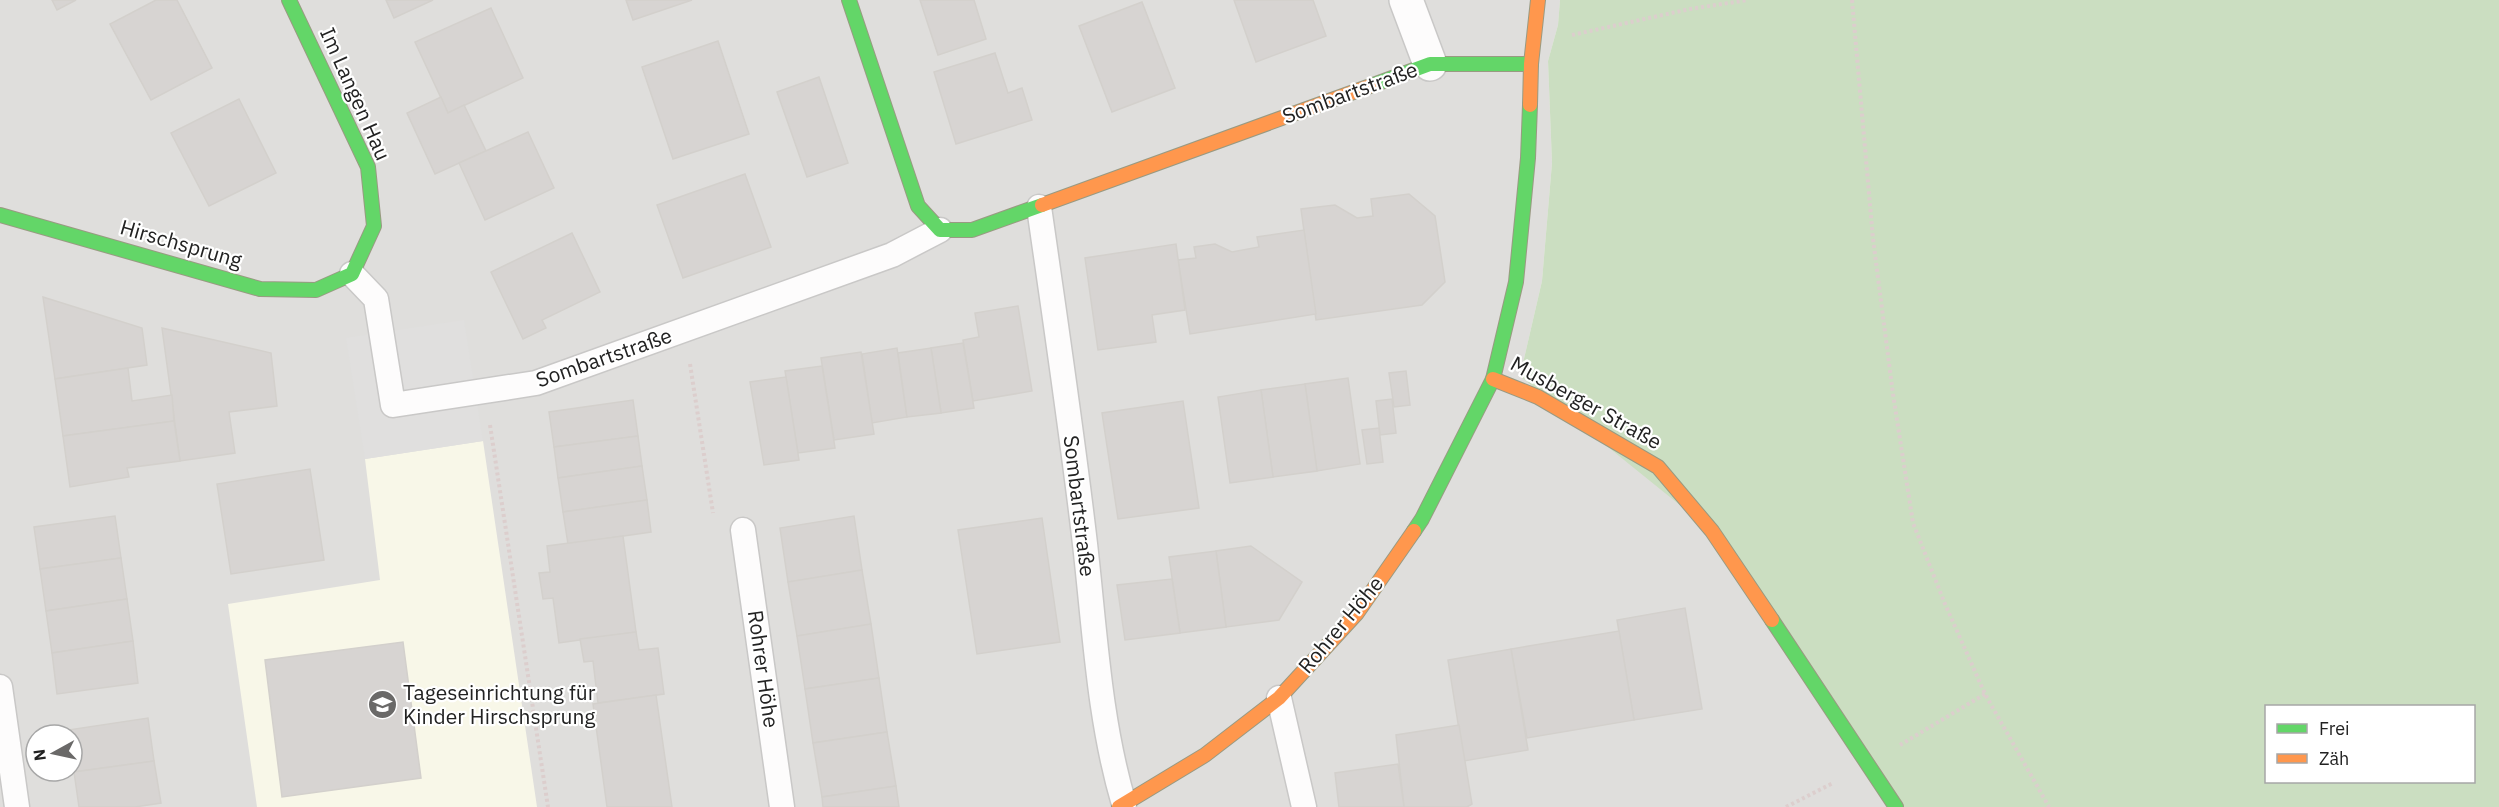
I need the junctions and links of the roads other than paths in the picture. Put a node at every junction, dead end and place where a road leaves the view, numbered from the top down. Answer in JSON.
{"nodes":[{"id":1,"x":289,"y":0,"type":"edge"},
{"id":2,"x":849,"y":0,"type":"edge"},
{"id":3,"x":1406,"y":0,"type":"edge"},
{"id":4,"x":1538,"y":0,"type":"edge"},
{"id":5,"x":1430,"y":64,"type":"junction"},
{"id":6,"x":1531,"y":64,"type":"junction"},
{"id":7,"x":1040,"y":207,"type":"junction"},
{"id":8,"x":0,"y":215,"type":"edge"},
{"id":9,"x":940,"y":230,"type":"junction"},
{"id":10,"x":352,"y":274,"type":"junction"},
{"id":11,"x":1493,"y":379,"type":"junction"},
{"id":12,"x":743,"y":530,"type":"road end"},
{"id":13,"x":0,"y":687,"type":"edge"},
{"id":14,"x":1279,"y":698,"type":"junction"},
{"id":15,"x":1122,"y":806,"type":"edge"},
{"id":16,"x":17,"y":807,"type":"edge"},
{"id":17,"x":782,"y":807,"type":"edge"},
{"id":18,"x":1304,"y":807,"type":"edge"},
{"id":19,"x":1896,"y":807,"type":"edge"}],
"edges":[{"from":1,"to":10,"type":"street","name":"Im Langen Hau"},
{"from":2,"to":9,"type":"street"},
{"from":3,"to":5,"type":"street"},
{"from":4,"to":6,"type":"street","name":"Musberger Straße"},
{"from":5,"to":6,"type":"street","name":"Sombartstraße"},
{"from":5,"to":7,"type":"street","name":"Sombartstraße"},
{"from":6,"to":11,"type":"street","name":"Musberger Straße"},
{"from":7,"to":9,"type":"street","name":"Sombartstraße"},
{"from":7,"to":15,"type":"lane","name":"Sombartstraße"},
{"from":8,"to":10,"type":"street","name":"Hirschsprung"},
{"from":9,"to":10,"type":"lane","name":"Sombartstraße"},
{"from":11,"to":14,"type":"street","name":"Rohrer Höhe"},
{"from":11,"to":19,"type":"street","name":"Musberger Straße"},
{"from":12,"to":17,"type":"lane","name":"Rohrer Höhe"},
{"from":13,"to":16,"type":"lane"},
{"from":14,"to":15,"type":"street","name":"Rohrer Höhe"},
{"from":14,"to":18,"type":"lane"}]}
